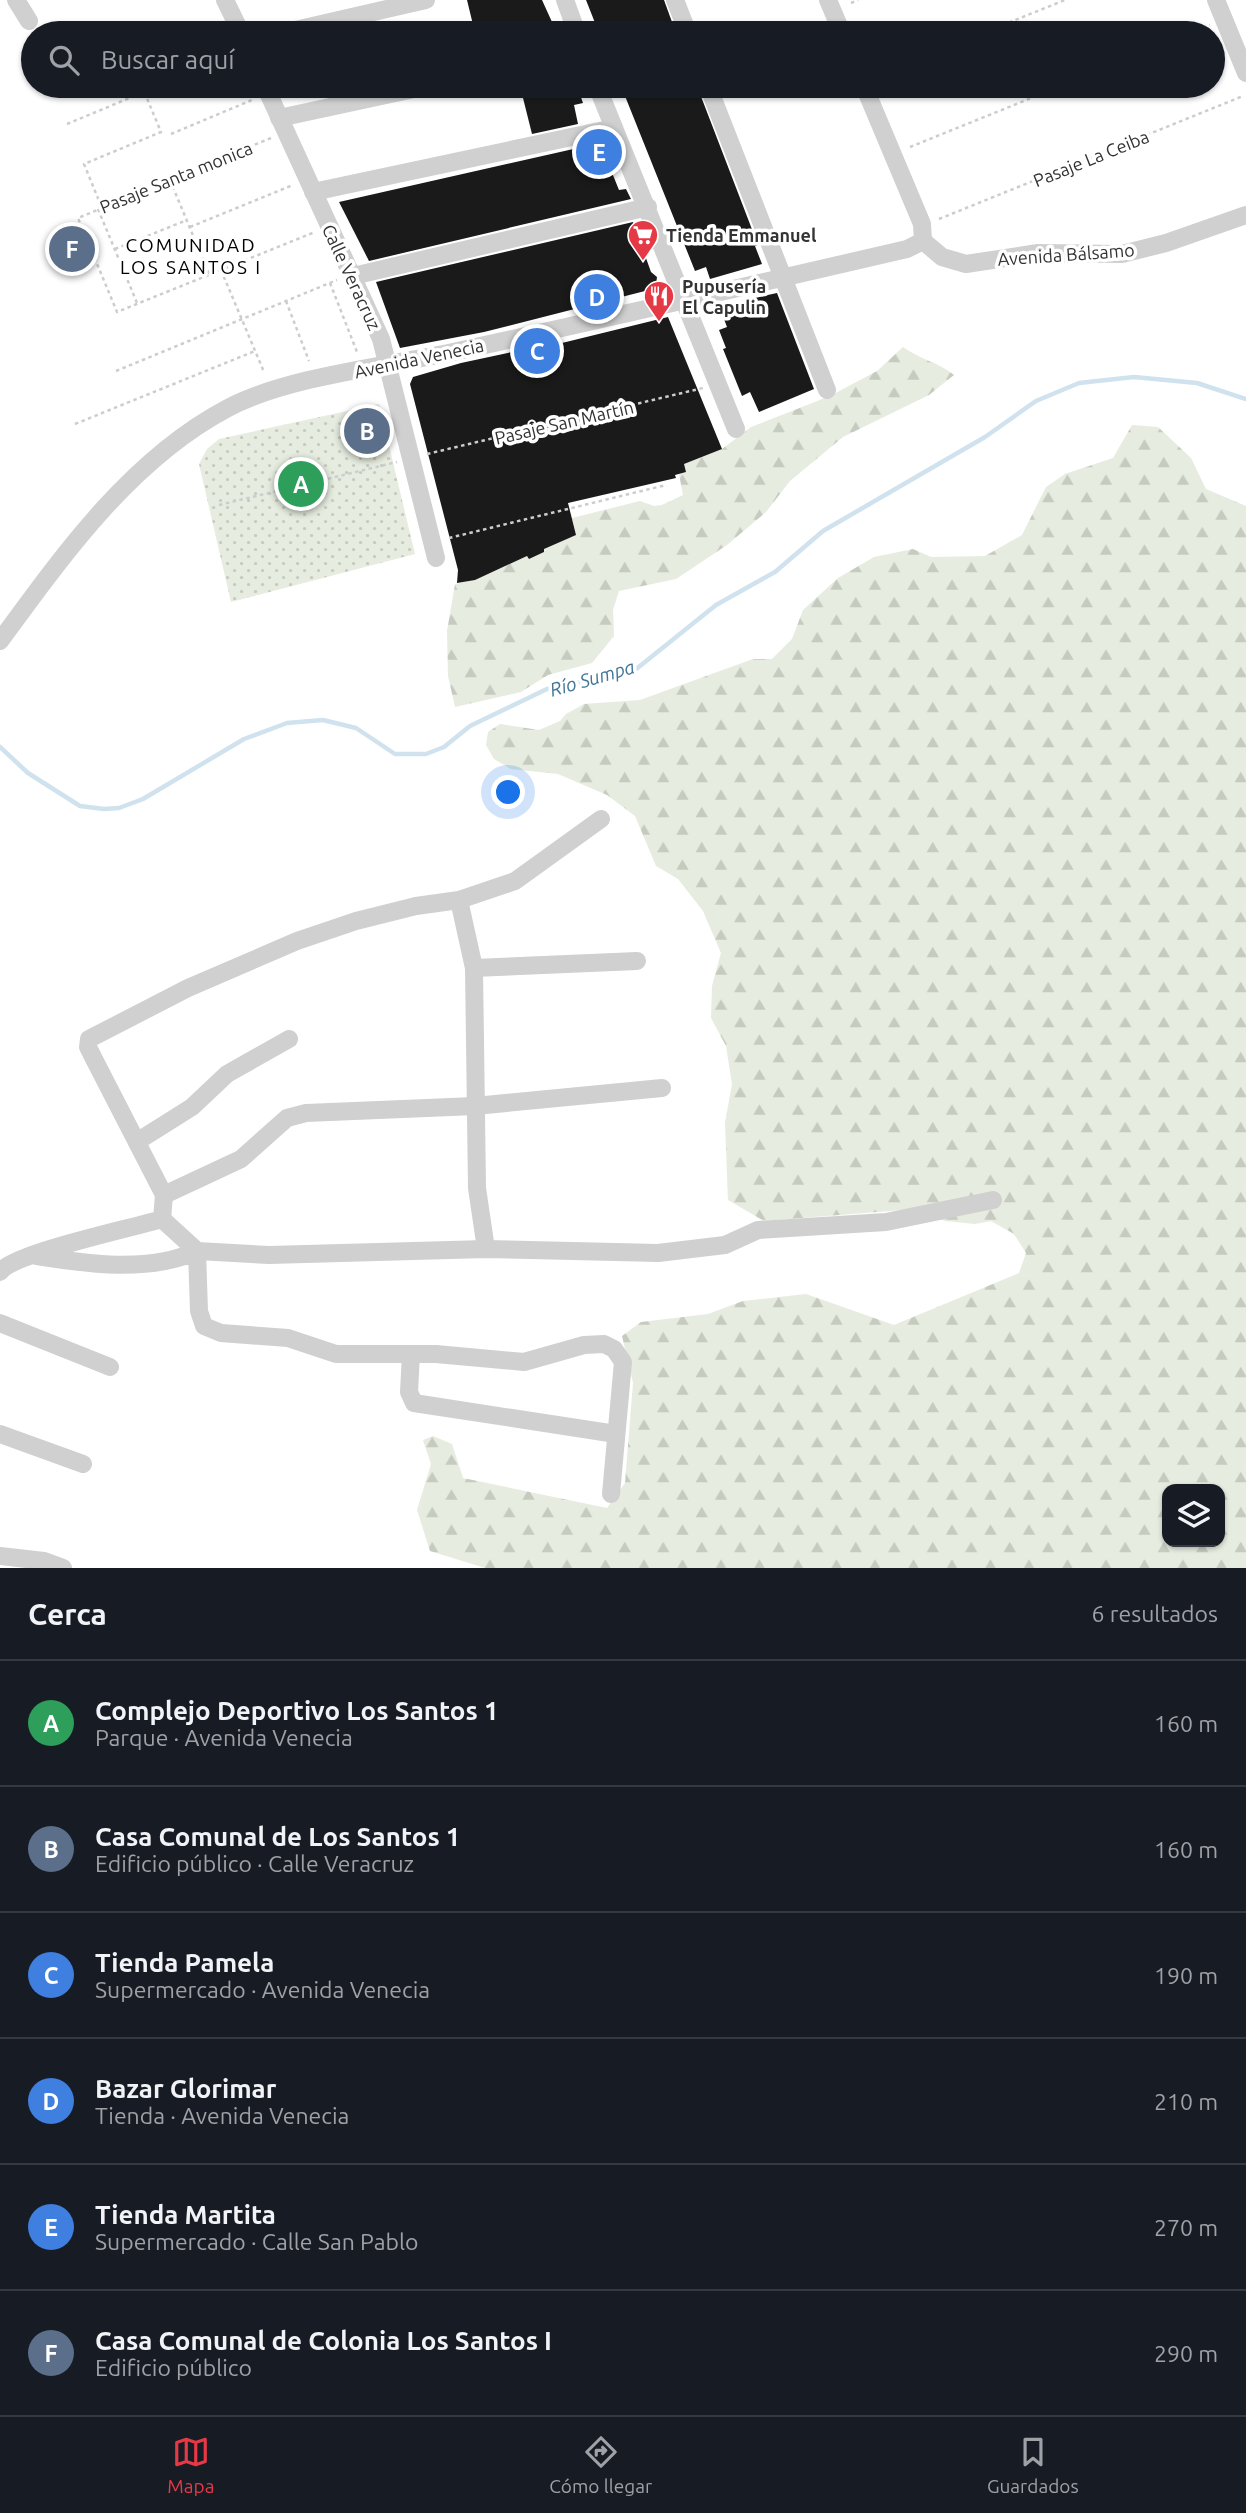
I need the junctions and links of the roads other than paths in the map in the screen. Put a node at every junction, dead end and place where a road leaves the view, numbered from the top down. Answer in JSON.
{"nodes":[{"id":1,"x":16,"y":0,"type":"edge"},
{"id":2,"x":225,"y":0,"type":"edge"},
{"id":3,"x":426,"y":0,"type":"edge"},
{"id":4,"x":565,"y":0,"type":"edge"},
{"id":5,"x":675,"y":0,"type":"edge"},
{"id":6,"x":828,"y":0,"type":"edge"},
{"id":7,"x":1216,"y":0,"type":"edge"},
{"id":8,"x":29,"y":21,"type":"dead end"},
{"id":9,"x":235,"y":21,"type":"edge"},
{"id":10,"x":334,"y":21,"type":"edge"},
{"id":11,"x":573,"y":21,"type":"edge"},
{"id":12,"x":683,"y":21,"type":"edge"},
{"id":13,"x":837,"y":21,"type":"edge"},
{"id":14,"x":1225,"y":21,"type":"edge"},
{"id":15,"x":1225,"y":22,"type":"edge"},
{"id":16,"x":1246,"y":72,"type":"edge"},
{"id":17,"x":264,"y":98,"type":"edge"},
{"id":18,"x":372,"y":98,"type":"edge"},
{"id":19,"x":602,"y":98,"type":"edge"},
{"id":20,"x":713,"y":98,"type":"edge"},
{"id":21,"x":869,"y":98,"type":"edge"},
{"id":22,"x":279,"y":118,"type":"junction"},
{"id":23,"x":614,"y":128,"type":"junction"},
{"id":24,"x":313,"y":192,"type":"junction"},
{"id":25,"x":648,"y":207,"type":"junction"},
{"id":26,"x":1246,"y":215,"type":"edge"},
{"id":27,"x":923,"y":241,"type":"junction"},
{"id":28,"x":353,"y":276,"type":"junction"},
{"id":29,"x":783,"y":277,"type":"junction"},
{"id":30,"x":683,"y":301,"type":"junction"},
{"id":31,"x":388,"y":366,"type":"junction"},
{"id":32,"x":827,"y":390,"type":"dead end"},
{"id":33,"x":736,"y":429,"type":"dead end"},
{"id":34,"x":434,"y":550,"type":"road end"},
{"id":35,"x":0,"y":641,"type":"edge"},
{"id":36,"x":601,"y":819,"type":"dead end"},
{"id":37,"x":459,"y":901,"type":"junction"},
{"id":38,"x":638,"y":961,"type":"dead end"},
{"id":39,"x":474,"y":968,"type":"junction"},
{"id":40,"x":289,"y":1039,"type":"dead end"},
{"id":41,"x":662,"y":1088,"type":"dead end"},
{"id":42,"x":475,"y":1106,"type":"junction"},
{"id":43,"x":138,"y":1141,"type":"junction"},
{"id":44,"x":164,"y":1195,"type":"junction"},
{"id":45,"x":993,"y":1200,"type":"dead end"},
{"id":46,"x":162,"y":1219,"type":"junction"},
{"id":47,"x":486,"y":1249,"type":"junction"},
{"id":48,"x":197,"y":1251,"type":"junction"},
{"id":49,"x":30,"y":1255,"type":"junction"},
{"id":50,"x":0,"y":1272,"type":"edge"},
{"id":51,"x":0,"y":1323,"type":"edge"},
{"id":52,"x":411,"y":1354,"type":"junction"},
{"id":53,"x":110,"y":1367,"type":"dead end"},
{"id":54,"x":0,"y":1434,"type":"edge"},
{"id":55,"x":616,"y":1434,"type":"junction"},
{"id":56,"x":83,"y":1464,"type":"dead end"},
{"id":57,"x":611,"y":1494,"type":"dead end"},
{"id":58,"x":0,"y":1556,"type":"edge"},
{"id":59,"x":63,"y":1568,"type":"edge"}],
"edges":[{"from":1,"to":8,"type":"street"},
{"from":2,"to":9,"type":"street"},
{"from":3,"to":10,"type":"street"},
{"from":4,"to":11,"type":"street"},
{"from":5,"to":12,"type":"street"},
{"from":6,"to":13,"type":"street"},
{"from":7,"to":14,"type":"street"},
{"from":15,"to":16,"type":"street"},
{"from":17,"to":22,"type":"street","name":"Calle Veracruz"},
{"from":18,"to":22,"type":"street"},
{"from":19,"to":23,"type":"street"},
{"from":20,"to":29,"type":"street"},
{"from":21,"to":27,"type":"street"},
{"from":22,"to":24,"type":"street","name":"Calle Veracruz"},
{"from":23,"to":24,"type":"street"},
{"from":23,"to":25,"type":"street"},
{"from":24,"to":28,"type":"street","name":"Calle Veracruz"},
{"from":25,"to":28,"type":"street"},
{"from":25,"to":30,"type":"street"},
{"from":26,"to":27,"type":"street","name":"Avenida Bálsamo"},
{"from":27,"to":29,"type":"street","name":"Avenida Venecia"},
{"from":28,"to":31,"type":"street","name":"Calle Veracruz"},
{"from":29,"to":30,"type":"street","name":"Avenida Venecia"},
{"from":29,"to":32,"type":"street"},
{"from":30,"to":31,"type":"street","name":"Avenida Venecia"},
{"from":30,"to":33,"type":"street"},
{"from":31,"to":34,"type":"street","name":"Calle Veracruz"},
{"from":31,"to":35,"type":"street","name":"Avenida Venecia"},
{"from":36,"to":37,"type":"street"},
{"from":37,"to":39,"type":"street"},
{"from":37,"to":43,"type":"street"},
{"from":38,"to":39,"type":"street"},
{"from":39,"to":42,"type":"street"},
{"from":40,"to":43,"type":"street"},
{"from":41,"to":42,"type":"street"},
{"from":42,"to":44,"type":"street"},
{"from":42,"to":47,"type":"street"},
{"from":43,"to":44,"type":"street"},
{"from":44,"to":46,"type":"street"},
{"from":45,"to":47,"type":"street"},
{"from":46,"to":48,"type":"street"},
{"from":46,"to":49,"type":"street"},
{"from":47,"to":48,"type":"street"},
{"from":48,"to":49,"type":"street"},
{"from":48,"to":52,"type":"street"},
{"from":49,"to":50,"type":"street"},
{"from":51,"to":53,"type":"street"},
{"from":52,"to":55,"type":"street"},
{"from":52,"to":55,"type":"street"},
{"from":54,"to":56,"type":"street"},
{"from":55,"to":57,"type":"street"},
{"from":58,"to":59,"type":"street"}]}
